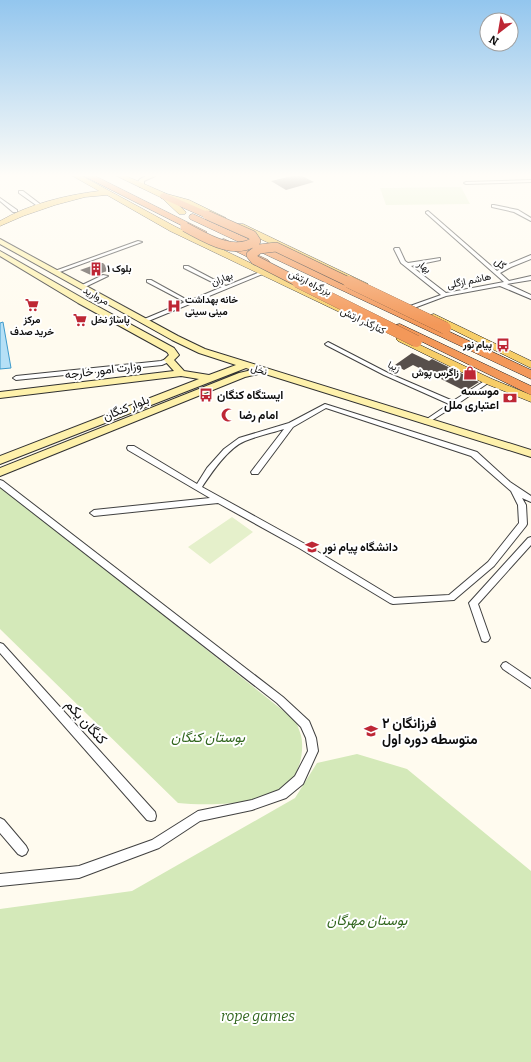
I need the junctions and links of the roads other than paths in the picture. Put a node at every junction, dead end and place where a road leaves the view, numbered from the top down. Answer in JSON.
{"nodes":[{"id":1,"x":167,"y":226,"type":"edge"},
{"id":2,"x":182,"y":226,"type":"edge"},
{"id":3,"x":188,"y":226,"type":"edge"},
{"id":4,"x":212,"y":226,"type":"edge"},
{"id":5,"x":231,"y":226,"type":"edge"},
{"id":6,"x":239,"y":226,"type":"edge"},
{"id":7,"x":443,"y":226,"type":"edge"},
{"id":8,"x":1,"y":241,"type":"edge"},
{"id":9,"x":140,"y":242,"type":"dead end"},
{"id":10,"x":397,"y":249,"type":"dead end"},
{"id":11,"x":219,"y":251,"type":"junction"},
{"id":12,"x":0,"y":253,"type":"edge"},
{"id":13,"x":531,"y":257,"type":"edge"},
{"id":14,"x":257,"y":258,"type":"junction"},
{"id":15,"x":438,"y":259,"type":"dead end"},
{"id":16,"x":407,"y":264,"type":"junction"},
{"id":17,"x":186,"y":267,"type":"dead end"},
{"id":18,"x":55,"y":272,"type":"junction"},
{"id":19,"x":262,"y":273,"type":"junction"},
{"id":20,"x":497,"y":273,"type":"junction"},
{"id":21,"x":104,"y":276,"type":"dead end"},
{"id":22,"x":531,"y":278,"type":"edge"},
{"id":23,"x":149,"y":282,"type":"dead end"},
{"id":24,"x":507,"y":282,"type":"junction"},
{"id":25,"x":501,"y":283,"type":"junction"},
{"id":26,"x":81,"y":286,"type":"junction"},
{"id":27,"x":225,"y":287,"type":"junction"},
{"id":28,"x":445,"y":295,"type":"junction"},
{"id":29,"x":531,"y":297,"type":"edge"},
{"id":30,"x":188,"y":302,"type":"junction"},
{"id":31,"x":412,"y":307,"type":"junction"},
{"id":32,"x":144,"y":321,"type":"junction"},
{"id":33,"x":328,"y":344,"type":"dead end"},
{"id":34,"x":202,"y":351,"type":"junction"},
{"id":35,"x":507,"y":354,"type":"junction"},
{"id":36,"x":169,"y":360,"type":"junction"},
{"id":37,"x":531,"y":365,"type":"edge"},
{"id":38,"x":243,"y":370,"type":"junction"},
{"id":39,"x":261,"y":370,"type":"joint"},
{"id":40,"x":181,"y":373,"type":"junction"},
{"id":41,"x":531,"y":375,"type":"edge"},
{"id":42,"x":160,"y":376,"type":"junction"},
{"id":43,"x":213,"y":376,"type":"junction"},
{"id":44,"x":16,"y":378,"type":"dead end"},
{"id":45,"x":488,"y":381,"type":"junction"},
{"id":46,"x":178,"y":390,"type":"junction"},
{"id":47,"x":513,"y":390,"type":"junction"},
{"id":48,"x":531,"y":391,"type":"edge"},
{"id":49,"x":0,"y":395,"type":"edge"},
{"id":50,"x":531,"y":399,"type":"edge"},
{"id":51,"x":148,"y":401,"type":"junction"},
{"id":52,"x":454,"y":404,"type":"junction"},
{"id":53,"x":155,"y":410,"type":"junction"},
{"id":54,"x":426,"y":422,"type":"junction"},
{"id":55,"x":291,"y":425,"type":"junction"},
{"id":56,"x":131,"y":448,"type":"dead end"},
{"id":57,"x":531,"y":454,"type":"edge"},
{"id":58,"x":0,"y":460,"type":"edge"},
{"id":59,"x":0,"y":472,"type":"edge"},
{"id":60,"x":255,"y":472,"type":"dead end"},
{"id":61,"x":0,"y":483,"type":"edge"},
{"id":62,"x":198,"y":488,"type":"junction"},
{"id":63,"x":515,"y":491,"type":"junction"},
{"id":64,"x":531,"y":499,"type":"edge"},
{"id":65,"x":220,"y":500,"type":"junction"},
{"id":66,"x":94,"y":513,"type":"dead end"},
{"id":67,"x":531,"y":540,"type":"edge"},
{"id":68,"x":485,"y":638,"type":"dead end"},
{"id":69,"x":0,"y":647,"type":"edge"},
{"id":70,"x":506,"y":666,"type":"dead end"},
{"id":71,"x":531,"y":684,"type":"edge"},
{"id":72,"x":151,"y":816,"type":"dead end"},
{"id":73,"x":0,"y":824,"type":"edge"},
{"id":74,"x":22,"y":850,"type":"dead end"},
{"id":75,"x":0,"y":880,"type":"edge"}],
"edges":[{"from":1,"to":11,"type":"main road","name":"کنارگذر ارتش"},
{"from":2,"to":5,"type":"highway","bridge":true},
{"from":3,"to":14,"type":"highway","name":"بزرگراه ارتش"},
{"from":4,"to":41,"type":"highway","name":"بزرگراه ارتش"},
{"from":6,"to":31,"type":"main road"},
{"from":7,"to":20,"type":"street","name":"گل"},
{"from":8,"to":18,"type":"main road","name":"نخل"},
{"from":9,"to":18,"type":"street"},
{"from":10,"to":16,"type":"street","name":"بهار"},
{"from":11,"to":14,"type":"main road"},
{"from":11,"to":19,"type":"main road","name":"کنارگذر ارتش"},
{"from":12,"to":36,"type":"main road","name":"مروارید"},
{"from":13,"to":20,"type":"street"},
{"from":14,"to":48,"type":"highway","name":"بزرگراه ارتش"},
{"from":15,"to":16,"type":"street"},
{"from":16,"to":28,"type":"street","name":"بهار"},
{"from":17,"to":27,"type":"street"},
{"from":18,"to":26,"type":"main road","name":"نخل"},
{"from":19,"to":27,"type":"street","name":"بهاران"},
{"from":19,"to":45,"type":"main road","name":"کنارگذر ارتش"},
{"from":20,"to":24,"type":"street","name":"گل"},
{"from":21,"to":26,"type":"street"},
{"from":22,"to":24,"type":"street","name":"هاشم ازگلی"},
{"from":23,"to":30,"type":"street"},
{"from":24,"to":25,"type":"street","name":"هاشم ازگلی"},
{"from":25,"to":28,"type":"street","name":"هاشم ازگلی"},
{"from":25,"to":29,"type":"street"},
{"from":26,"to":32,"type":"main road","name":"نخل"},
{"from":27,"to":30,"type":"street","name":"بهاران"},
{"from":28,"to":31,"type":"street","name":"هاشم ازگلی"},
{"from":30,"to":32,"type":"street","name":"بهاران"},
{"from":31,"to":35,"type":"main road"},
{"from":32,"to":34,"type":"main road","name":"نخل"},
{"from":33,"to":52,"type":"street","name":"زیبا"},
{"from":34,"to":38,"type":"main road","name":"نخل"},
{"from":34,"to":43,"type":"main road"},
{"from":35,"to":37,"type":"main road"},
{"from":35,"to":47,"type":"highway","bridge":true},
{"from":36,"to":40,"type":"main road"},
{"from":36,"to":44,"type":"street"},
{"from":38,"to":39,"type":"main road","name":"بلوار کنگان"},
{"from":38,"to":43,"type":"main road","name":"بلوار کنگان"},
{"from":38,"to":53,"type":"main road","name":"بلوار کنگان"},
{"from":39,"to":54,"type":"main road","name":"نخل"},
{"from":40,"to":42,"type":"main road","name":"وزارت امور خارجه"},
{"from":40,"to":43,"type":"main road","name":"وزارت امور خارجه"},
{"from":42,"to":46,"type":"main road"},
{"from":42,"to":49,"type":"main road","name":"وزارت امور خارجه"},
{"from":43,"to":46,"type":"main road","name":"بلوار کنگان"},
{"from":45,"to":47,"type":"main road","name":"کنارگذر ارتش"},
{"from":45,"to":52,"type":"street"},
{"from":46,"to":51,"type":"main road","name":"بلوار کنگان"},
{"from":47,"to":50,"type":"main road","name":"کنارگذر ارتش"},
{"from":51,"to":53,"type":"main road"},
{"from":51,"to":58,"type":"main road","name":"بلوار کنگان"},
{"from":52,"to":54,"type":"street"},
{"from":53,"to":59,"type":"main road","name":"بلوار کنگان"},
{"from":54,"to":57,"type":"main road","name":"نخل"},
{"from":55,"to":60,"type":"street"},
{"from":55,"to":62,"type":"street"},
{"from":55,"to":63,"type":"street"},
{"from":56,"to":62,"type":"street"},
{"from":61,"to":75,"type":"street"},
{"from":62,"to":65,"type":"street"},
{"from":63,"to":64,"type":"street"},
{"from":63,"to":65,"type":"street"},
{"from":65,"to":66,"type":"street"},
{"from":67,"to":68,"type":"street"},
{"from":69,"to":72,"type":"street","name":"کنگان یکم"},
{"from":70,"to":71,"type":"street"},
{"from":73,"to":74,"type":"street"}]}
